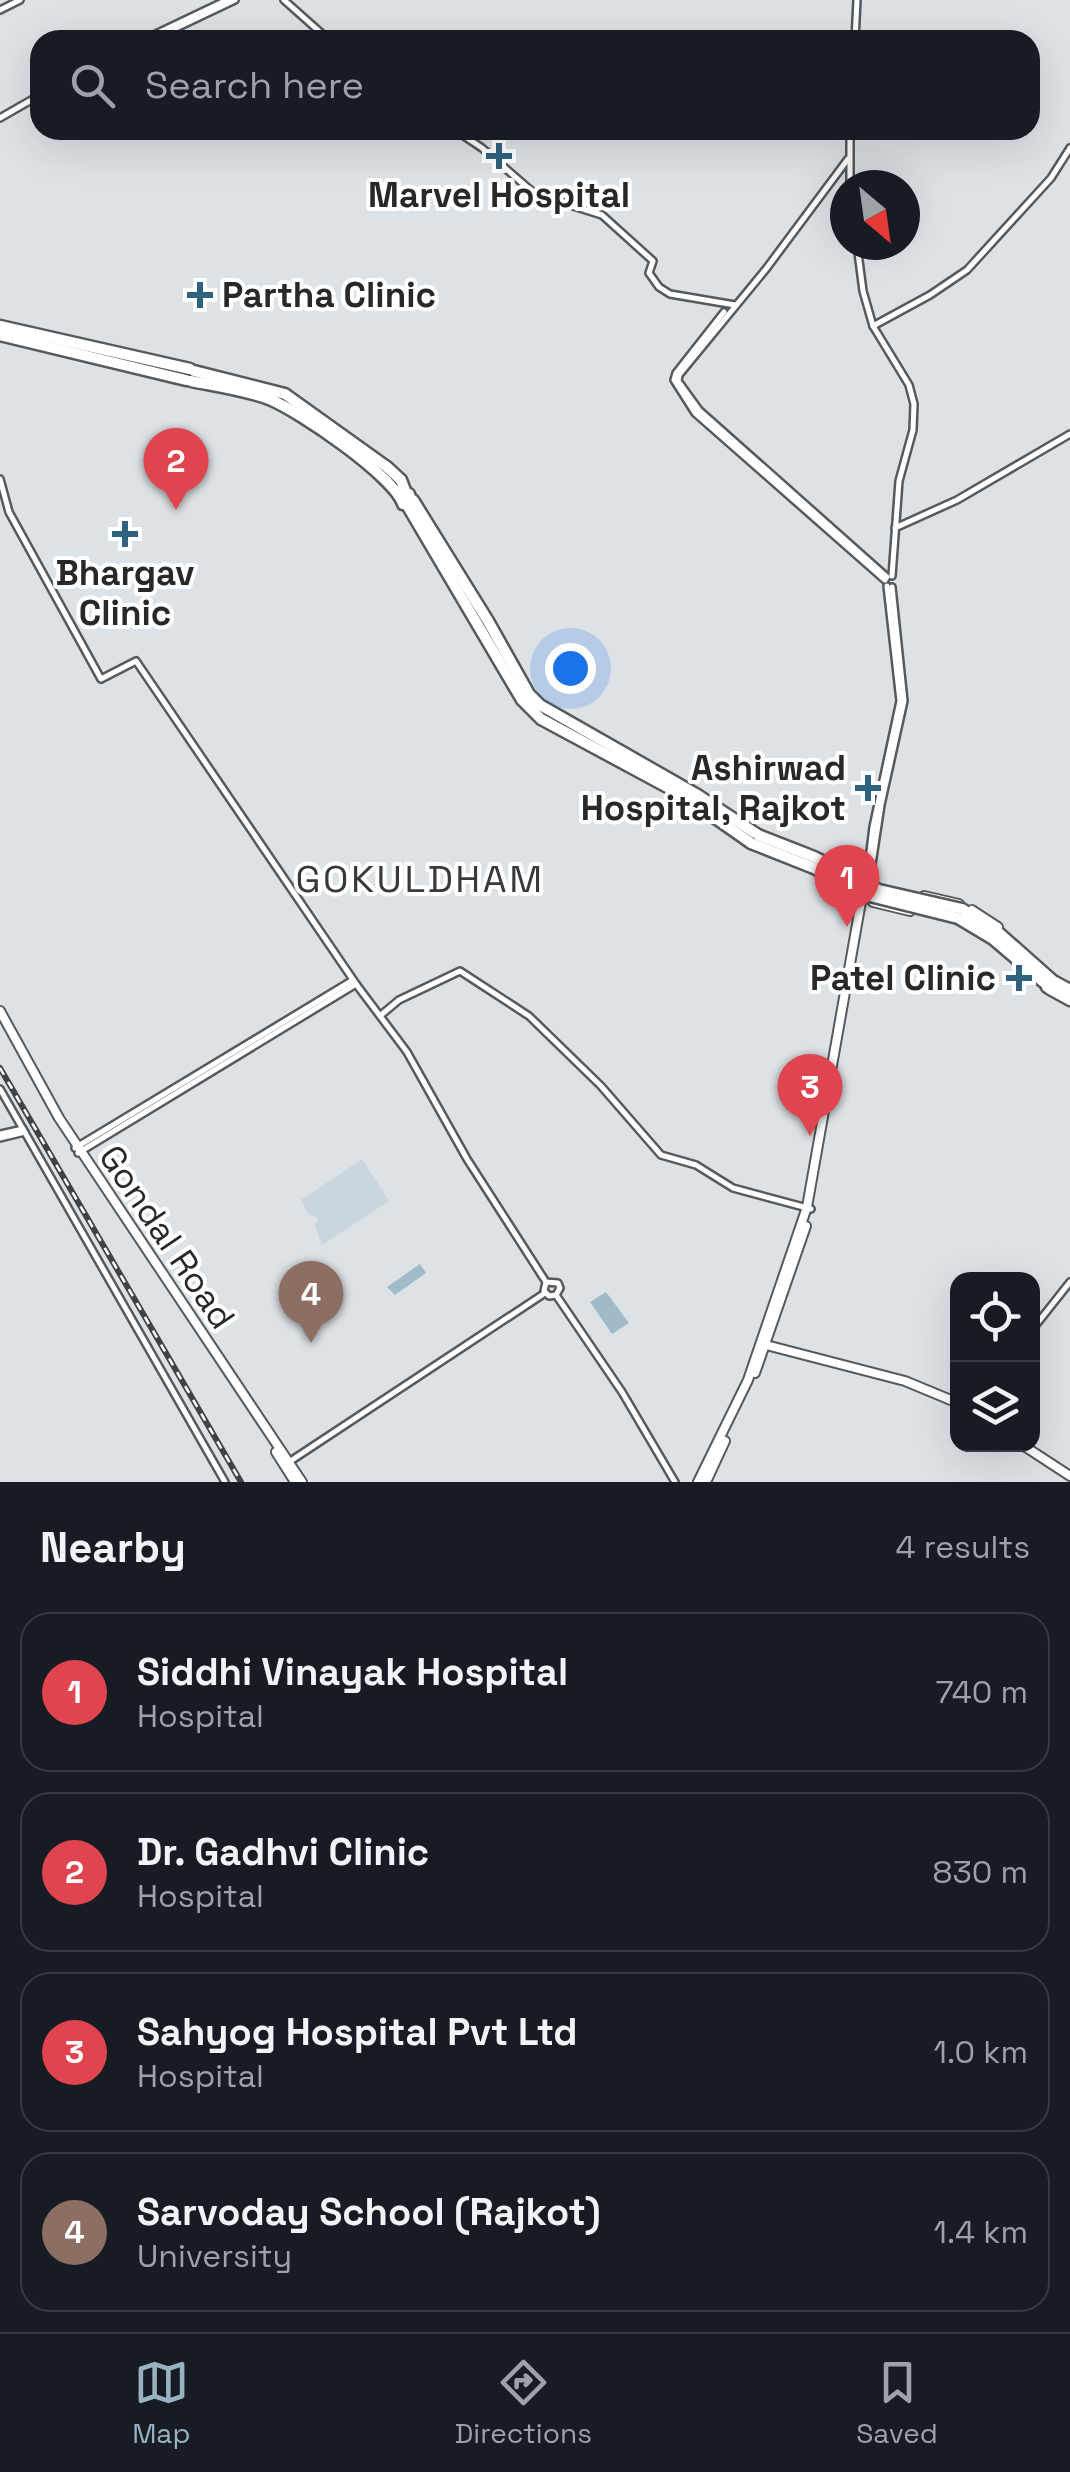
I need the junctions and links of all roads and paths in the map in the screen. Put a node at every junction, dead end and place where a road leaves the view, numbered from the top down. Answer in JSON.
{"nodes":[{"id":1,"x":20,"y":0,"type":"edge"},
{"id":2,"x":227,"y":0,"type":"edge"},
{"id":3,"x":235,"y":0,"type":"edge"},
{"id":4,"x":284,"y":0,"type":"edge"},
{"id":5,"x":858,"y":0,"type":"edge"},
{"id":6,"x":0,"y":10,"type":"edge"},
{"id":7,"x":164,"y":30,"type":"edge"},
{"id":8,"x":172,"y":30,"type":"edge"},
{"id":9,"x":318,"y":30,"type":"edge"},
{"id":10,"x":856,"y":30,"type":"edge"},
{"id":11,"x":30,"y":101,"type":"edge"},
{"id":12,"x":0,"y":118,"type":"edge"},
{"id":13,"x":470,"y":140,"type":"edge"},
{"id":14,"x":849,"y":140,"type":"edge"},
{"id":15,"x":1070,"y":148,"type":"edge"},
{"id":16,"x":848,"y":159,"type":"junction"},
{"id":17,"x":849,"y":170,"type":"edge"},
{"id":18,"x":859,"y":260,"type":"edge"},
{"id":19,"x":732,"y":305,"type":"junction"},
{"id":20,"x":0,"y":326,"type":"edge"},
{"id":21,"x":873,"y":326,"type":"junction"},
{"id":22,"x":0,"y":335,"type":"edge"},
{"id":23,"x":190,"y":375,"type":"junction"},
{"id":24,"x":1070,"y":434,"type":"edge"},
{"id":25,"x":0,"y":479,"type":"edge"},
{"id":26,"x":895,"y":528,"type":"junction"},
{"id":27,"x":889,"y":580,"type":"junction"},
{"id":28,"x":723,"y":818,"type":"junction"},
{"id":29,"x":867,"y":884,"type":"junction"},
{"id":30,"x":864,"y":896,"type":"junction"},
{"id":31,"x":1009,"y":947,"type":"junction"},
{"id":32,"x":354,"y":982,"type":"junction"},
{"id":33,"x":1051,"y":984,"type":"junction"},
{"id":34,"x":1070,"y":990,"type":"edge"},
{"id":35,"x":1070,"y":1000,"type":"edge"},
{"id":36,"x":0,"y":1015,"type":"edge"},
{"id":37,"x":380,"y":1016,"type":"junction"},
{"id":38,"x":0,"y":1089,"type":"edge"},
{"id":39,"x":24,"y":1130,"type":"junction"},
{"id":40,"x":0,"y":1136,"type":"edge"},
{"id":41,"x":78,"y":1150,"type":"junction"},
{"id":42,"x":809,"y":1208,"type":"junction"},
{"id":43,"x":546,"y":1282,"type":"junction"},
{"id":44,"x":1070,"y":1282,"type":"edge"},
{"id":45,"x":545,"y":1293,"type":"junction"},
{"id":46,"x":556,"y":1295,"type":"junction"},
{"id":47,"x":1040,"y":1320,"type":"edge"},
{"id":48,"x":764,"y":1345,"type":"junction"},
{"id":49,"x":950,"y":1400,"type":"edge"},
{"id":50,"x":1033,"y":1452,"type":"edge"},
{"id":51,"x":286,"y":1464,"type":"junction"},
{"id":52,"x":1070,"y":1476,"type":"edge"},
{"id":53,"x":226,"y":1482,"type":"edge"},
{"id":54,"x":299,"y":1482,"type":"edge"},
{"id":55,"x":675,"y":1482,"type":"edge"},
{"id":56,"x":698,"y":1482,"type":"edge"},
{"id":57,"x":706,"y":1482,"type":"edge"}],
"edges":[{"from":1,"to":6,"type":"street"},
{"from":2,"to":7,"type":"street"},
{"from":3,"to":8,"type":"street"},
{"from":4,"to":9,"type":"street"},
{"from":5,"to":10,"type":"street"},
{"from":11,"to":12,"type":"street"},
{"from":13,"to":19,"type":"street"},
{"from":14,"to":16,"type":"street"},
{"from":15,"to":21,"type":"street"},
{"from":16,"to":17,"type":"street"},
{"from":16,"to":19,"type":"street"},
{"from":18,"to":21,"type":"street"},
{"from":19,"to":27,"type":"street"},
{"from":20,"to":23,"type":"highway"},
{"from":21,"to":26,"type":"street"},
{"from":22,"to":23,"type":"highway"},
{"from":23,"to":28,"type":"highway"},
{"from":24,"to":26,"type":"street"},
{"from":25,"to":32,"type":"street"},
{"from":26,"to":27,"type":"street"},
{"from":27,"to":29,"type":"street"},
{"from":28,"to":29,"type":"main road"},
{"from":28,"to":30,"type":"main road"},
{"from":28,"to":31,"type":"highway","bridge":true},
{"from":29,"to":30,"type":"main road"},
{"from":29,"to":31,"type":"main road"},
{"from":30,"to":31,"type":"main road"},
{"from":30,"to":42,"type":"main road"},
{"from":31,"to":33,"type":"highway"},
{"from":32,"to":37,"type":"street"},
{"from":32,"to":41,"type":"street"},
{"from":33,"to":34,"type":"highway"},
{"from":33,"to":35,"type":"highway"},
{"from":36,"to":41,"type":"main road","name":"Gondal Road"},
{"from":36,"to":41,"type":"main road","name":"Gondal Road"},
{"from":37,"to":42,"type":"street"},
{"from":37,"to":43,"type":"street"},
{"from":38,"to":39,"type":"street"},
{"from":39,"to":40,"type":"street"},
{"from":39,"to":53,"type":"street"},
{"from":41,"to":51,"type":"main road","name":"Gondal Road"},
{"from":42,"to":48,"type":"main road"},
{"from":43,"to":45,"type":"street"},
{"from":43,"to":46,"type":"street"},
{"from":44,"to":47,"type":"street"},
{"from":45,"to":46,"type":"street"},
{"from":45,"to":51,"type":"street"},
{"from":46,"to":55,"type":"street"},
{"from":48,"to":49,"type":"main road"},
{"from":48,"to":56,"type":"main road"},
{"from":48,"to":57,"type":"main road"},
{"from":50,"to":52,"type":"main road"},
{"from":51,"to":54,"type":"main road","name":"Gondal Road"}]}
